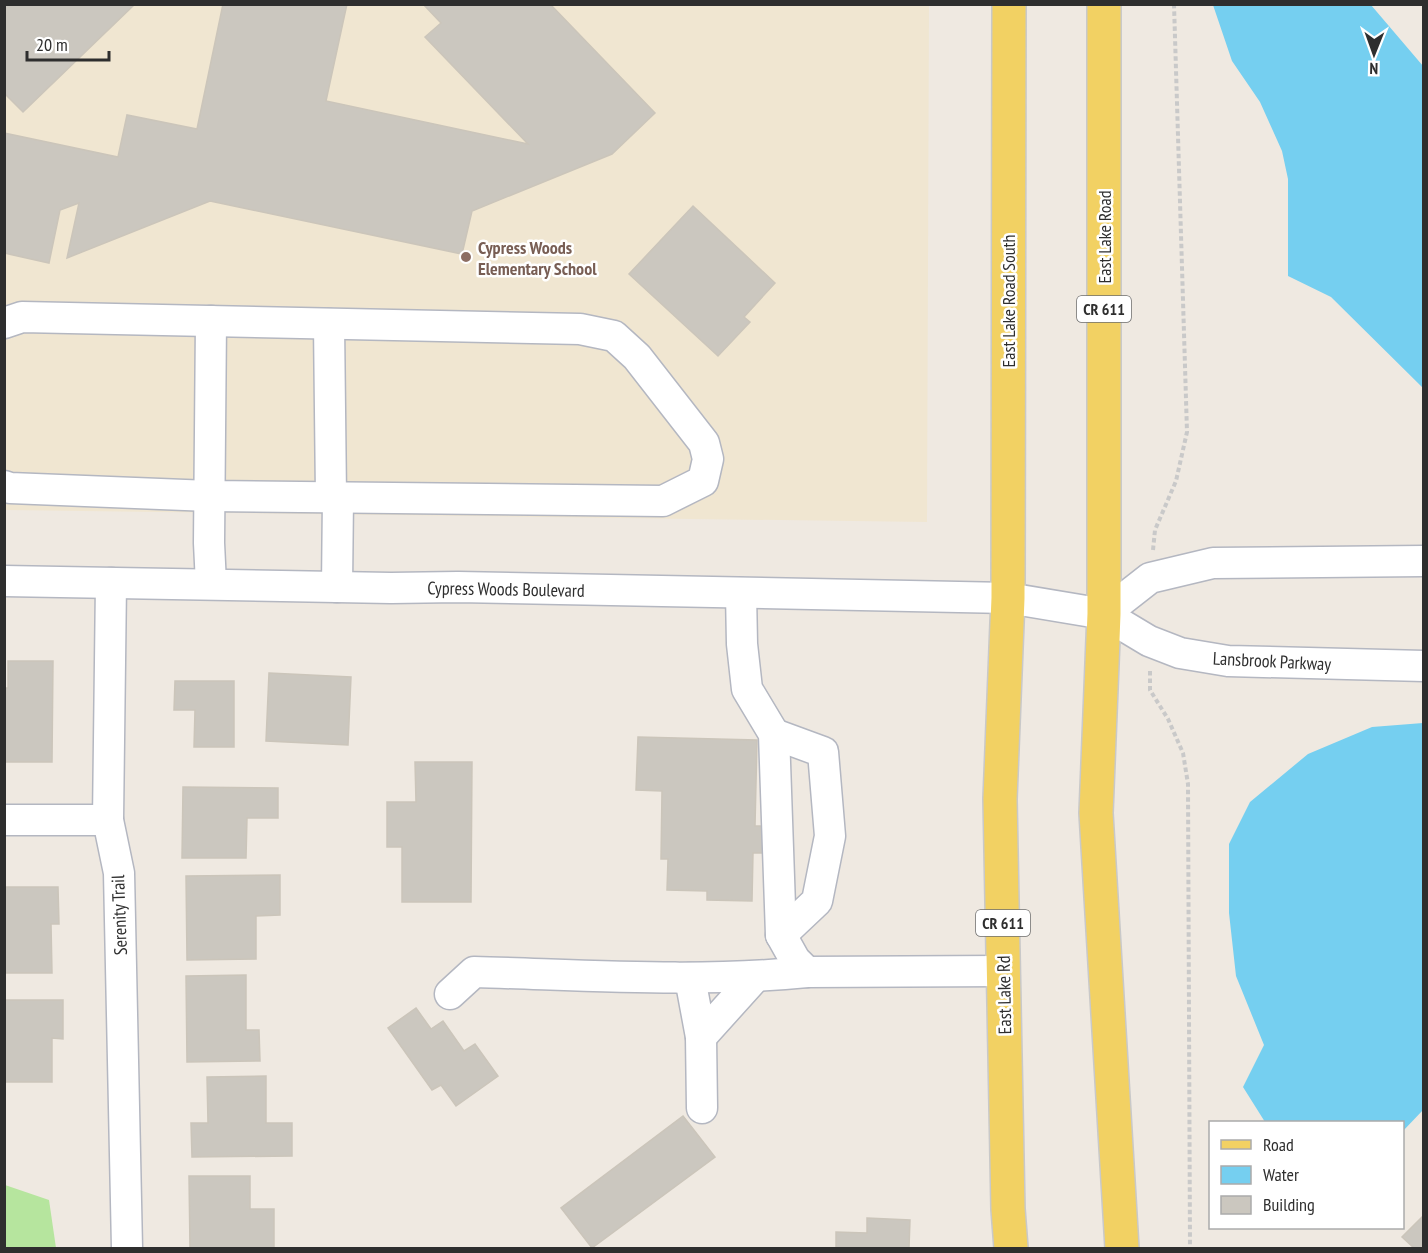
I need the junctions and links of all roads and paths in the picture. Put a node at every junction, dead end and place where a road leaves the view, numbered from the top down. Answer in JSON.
{"nodes":[{"id":1,"x":1008,"y":4,"type":"edge"},
{"id":2,"x":1104,"y":4,"type":"edge"},
{"id":3,"x":211,"y":321,"type":"junction"},
{"id":4,"x":4,"y":323,"type":"edge"},
{"id":5,"x":329,"y":324,"type":"junction"},
{"id":6,"x":4,"y":486,"type":"edge"},
{"id":7,"x":210,"y":496,"type":"junction"},
{"id":8,"x":334,"y":497,"type":"junction"},
{"id":9,"x":1424,"y":561,"type":"edge"},
{"id":10,"x":4,"y":581,"type":"edge"},
{"id":11,"x":111,"y":583,"type":"junction"},
{"id":12,"x":211,"y":584,"type":"junction"},
{"id":13,"x":337,"y":587,"type":"junction"},
{"id":14,"x":741,"y":593,"type":"junction"},
{"id":15,"x":1008,"y":598,"type":"junction"},
{"id":16,"x":1104,"y":614,"type":"junction"},
{"id":17,"x":1424,"y":666,"type":"edge"},
{"id":18,"x":774,"y":734,"type":"junction"},
{"id":19,"x":4,"y":820,"type":"edge"},
{"id":20,"x":108,"y":820,"type":"junction"},
{"id":21,"x":781,"y":935,"type":"junction"},
{"id":22,"x":1004,"y":971,"type":"junction"},
{"id":23,"x":807,"y":972,"type":"junction"},
{"id":24,"x":755,"y":977,"type":"junction"},
{"id":25,"x":690,"y":978,"type":"junction"},
{"id":26,"x":450,"y":994,"type":"dead end"},
{"id":27,"x":701,"y":1038,"type":"junction"},
{"id":28,"x":702,"y":1108,"type":"dead end"},
{"id":29,"x":126,"y":1248,"type":"edge"},
{"id":30,"x":1011,"y":1248,"type":"edge"},
{"id":31,"x":1122,"y":1248,"type":"edge"}],
"edges":[{"from":1,"to":15,"type":"main road","name":"East Lake Road South","number":"CR 611"},
{"from":2,"to":16,"type":"main road","name":"East Lake Road","number":"CR 611"},
{"from":3,"to":4,"type":"street"},
{"from":3,"to":5,"type":"street"},
{"from":3,"to":7,"type":"street"},
{"from":5,"to":8,"type":"street"},
{"from":5,"to":8,"type":"street"},
{"from":6,"to":7,"type":"street"},
{"from":7,"to":8,"type":"street"},
{"from":7,"to":12,"type":"street"},
{"from":8,"to":13,"type":"street"},
{"from":9,"to":16,"type":"street"},
{"from":10,"to":11,"type":"street","name":"Cypress Woods Boulevard"},
{"from":11,"to":12,"type":"street","name":"Cypress Woods Boulevard"},
{"from":11,"to":20,"type":"street","name":"Serenity Trail"},
{"from":12,"to":13,"type":"street","name":"Cypress Woods Boulevard"},
{"from":13,"to":14,"type":"street","name":"Cypress Woods Boulevard"},
{"from":14,"to":15,"type":"street","name":"Cypress Woods Boulevard"},
{"from":14,"to":18,"type":"street"},
{"from":15,"to":16,"type":"street","name":"Cypress Woods Boulevard"},
{"from":15,"to":22,"type":"main road","name":"East Lake Rd","number":"CR 611"},
{"from":16,"to":17,"type":"street","name":"Lansbrook Parkway"},
{"from":16,"to":31,"type":"main road","number":"CR 611"},
{"from":18,"to":21,"type":"street"},
{"from":18,"to":21,"type":"street"},
{"from":19,"to":20,"type":"street"},
{"from":20,"to":29,"type":"street","name":"Serenity Trail"},
{"from":21,"to":23,"type":"street"},
{"from":22,"to":23,"type":"street"},
{"from":22,"to":30,"type":"main road","name":"East Lake Rd","number":"CR 611"},
{"from":23,"to":24,"type":"street"},
{"from":24,"to":25,"type":"street"},
{"from":24,"to":27,"type":"street"},
{"from":25,"to":26,"type":"street"},
{"from":25,"to":27,"type":"street"},
{"from":27,"to":28,"type":"street"}]}
